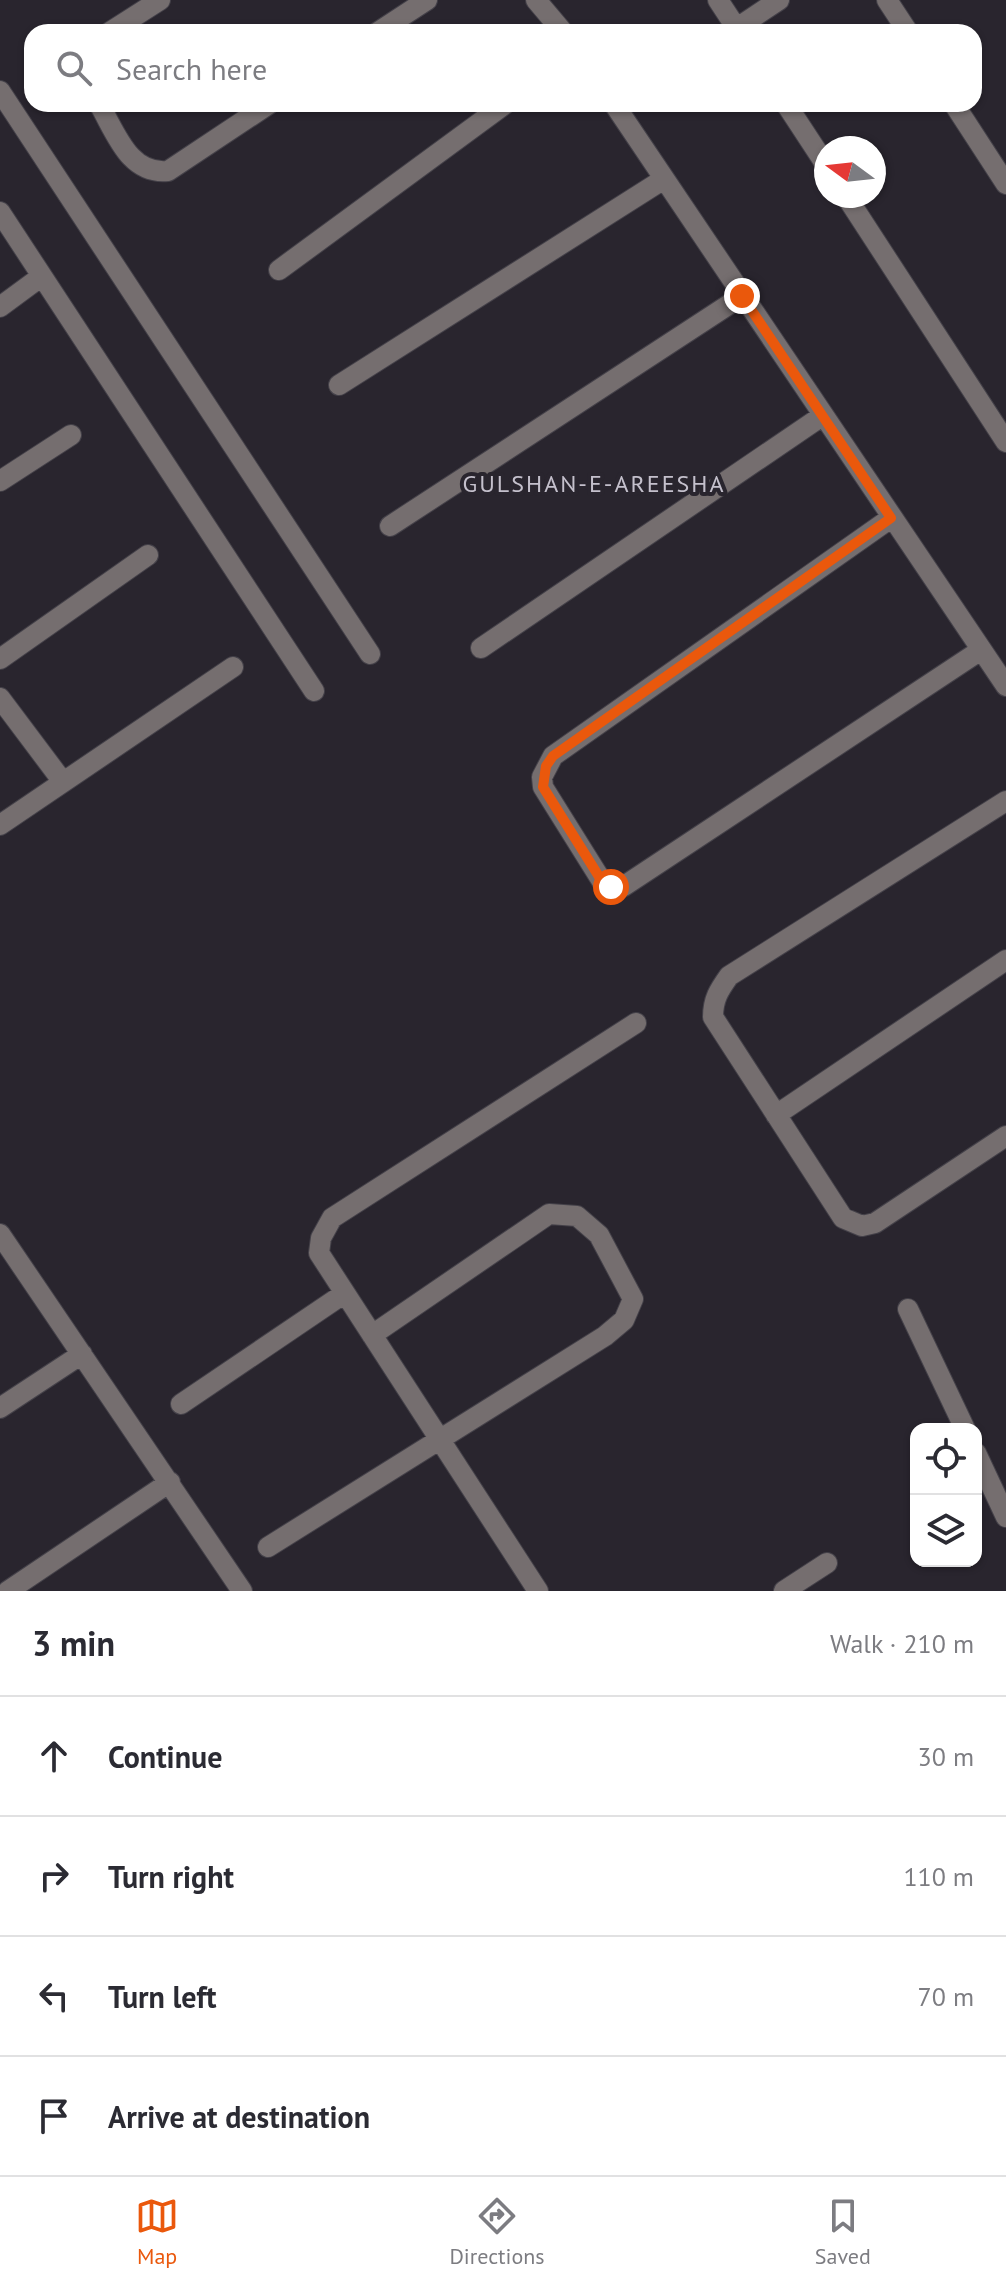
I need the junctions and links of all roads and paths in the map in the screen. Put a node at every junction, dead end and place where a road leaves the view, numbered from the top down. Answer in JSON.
{"nodes":[{"id":1,"x":160,"y":0,"type":"edge"},
{"id":2,"x":427,"y":0,"type":"edge"},
{"id":3,"x":536,"y":0,"type":"edge"},
{"id":4,"x":718,"y":0,"type":"edge"},
{"id":5,"x":779,"y":0,"type":"edge"},
{"id":6,"x":887,"y":0,"type":"edge"},
{"id":7,"x":122,"y":24,"type":"edge"},
{"id":8,"x":390,"y":24,"type":"edge"},
{"id":9,"x":556,"y":24,"type":"edge"},
{"id":10,"x":734,"y":24,"type":"edge"},
{"id":11,"x":746,"y":24,"type":"edge"},
{"id":12,"x":903,"y":24,"type":"edge"},
{"id":13,"x":0,"y":91,"type":"edge"},
{"id":14,"x":104,"y":112,"type":"edge"},
{"id":15,"x":257,"y":112,"type":"edge"},
{"id":16,"x":494,"y":112,"type":"edge"},
{"id":17,"x":619,"y":112,"type":"edge"},
{"id":18,"x":791,"y":112,"type":"edge"},
{"id":19,"x":959,"y":112,"type":"edge"},
{"id":20,"x":814,"y":147,"type":"edge"},
{"id":21,"x":664,"y":179,"type":"junction"},
{"id":22,"x":1006,"y":184,"type":"edge"},
{"id":23,"x":854,"y":208,"type":"edge"},
{"id":24,"x":0,"y":212,"type":"edge"},
{"id":25,"x":279,"y":270,"type":"dead end"},
{"id":26,"x":42,"y":276,"type":"junction"},
{"id":27,"x":742,"y":296,"type":"junction"},
{"id":28,"x":0,"y":307,"type":"edge"},
{"id":29,"x":339,"y":385,"type":"dead end"},
{"id":30,"x":822,"y":416,"type":"junction"},
{"id":31,"x":1003,"y":429,"type":"edge"},
{"id":32,"x":71,"y":435,"type":"dead end"},
{"id":33,"x":0,"y":481,"type":"edge"},
{"id":34,"x":891,"y":518,"type":"junction"},
{"id":35,"x":390,"y":526,"type":"dead end"},
{"id":36,"x":148,"y":555,"type":"dead end"},
{"id":37,"x":481,"y":648,"type":"dead end"},
{"id":38,"x":981,"y":650,"type":"junction"},
{"id":39,"x":370,"y":654,"type":"dead end"},
{"id":40,"x":0,"y":659,"type":"edge"},
{"id":41,"x":233,"y":667,"type":"dead end"},
{"id":42,"x":1006,"y":686,"type":"edge"},
{"id":43,"x":314,"y":691,"type":"dead end"},
{"id":44,"x":0,"y":698,"type":"edge"},
{"id":45,"x":63,"y":782,"type":"junction"},
{"id":46,"x":1006,"y":801,"type":"edge"},
{"id":47,"x":0,"y":825,"type":"edge"},
{"id":48,"x":1006,"y":960,"type":"edge"},
{"id":49,"x":636,"y":1023,"type":"dead end"},
{"id":50,"x":776,"y":1115,"type":"junction"},
{"id":51,"x":1006,"y":1136,"type":"edge"},
{"id":52,"x":1,"y":1239,"type":"edge"},
{"id":53,"x":345,"y":1293,"type":"junction"},
{"id":54,"x":908,"y":1309,"type":"dead end"},
{"id":55,"x":372,"y":1335,"type":"junction"},
{"id":56,"x":82,"y":1354,"type":"junction"},
{"id":57,"x":181,"y":1404,"type":"dead end"},
{"id":58,"x":0,"y":1408,"type":"edge"},
{"id":59,"x":962,"y":1423,"type":"edge"},
{"id":60,"x":440,"y":1439,"type":"junction"},
{"id":61,"x":982,"y":1466,"type":"edge"},
{"id":62,"x":170,"y":1482,"type":"junction"},
{"id":63,"x":1006,"y":1517,"type":"edge"},
{"id":64,"x":268,"y":1547,"type":"dead end"},
{"id":65,"x":827,"y":1563,"type":"dead end"},
{"id":66,"x":8,"y":1591,"type":"edge"},
{"id":67,"x":242,"y":1591,"type":"edge"},
{"id":68,"x":538,"y":1591,"type":"edge"},
{"id":69,"x":784,"y":1591,"type":"edge"}],
"edges":[{"from":1,"to":7,"type":"street"},
{"from":2,"to":8,"type":"street"},
{"from":3,"to":9,"type":"street"},
{"from":4,"to":10,"type":"street"},
{"from":5,"to":11,"type":"street"},
{"from":6,"to":12,"type":"street"},
{"from":13,"to":39,"type":"street"},
{"from":14,"to":15,"type":"street"},
{"from":16,"to":25,"type":"street"},
{"from":17,"to":21,"type":"street"},
{"from":18,"to":20,"type":"street"},
{"from":19,"to":22,"type":"street"},
{"from":21,"to":27,"type":"street"},
{"from":21,"to":29,"type":"street"},
{"from":23,"to":31,"type":"street"},
{"from":24,"to":26,"type":"street"},
{"from":26,"to":28,"type":"street"},
{"from":26,"to":43,"type":"street"},
{"from":27,"to":30,"type":"street"},
{"from":27,"to":35,"type":"street"},
{"from":30,"to":34,"type":"street"},
{"from":30,"to":37,"type":"street"},
{"from":32,"to":33,"type":"street"},
{"from":34,"to":38,"type":"street"},
{"from":34,"to":38,"type":"street"},
{"from":36,"to":40,"type":"street"},
{"from":38,"to":42,"type":"street"},
{"from":41,"to":45,"type":"street"},
{"from":44,"to":45,"type":"street"},
{"from":45,"to":47,"type":"street"},
{"from":46,"to":50,"type":"street"},
{"from":48,"to":50,"type":"street"},
{"from":49,"to":53,"type":"street"},
{"from":50,"to":51,"type":"street"},
{"from":52,"to":56,"type":"street"},
{"from":53,"to":55,"type":"street"},
{"from":53,"to":57,"type":"street"},
{"from":54,"to":59,"type":"street"},
{"from":55,"to":60,"type":"street"},
{"from":55,"to":60,"type":"street"},
{"from":56,"to":58,"type":"street"},
{"from":56,"to":62,"type":"street"},
{"from":60,"to":64,"type":"street"},
{"from":60,"to":68,"type":"street"},
{"from":61,"to":63,"type":"street"},
{"from":62,"to":66,"type":"street"},
{"from":62,"to":67,"type":"street"},
{"from":65,"to":69,"type":"street"}]}
